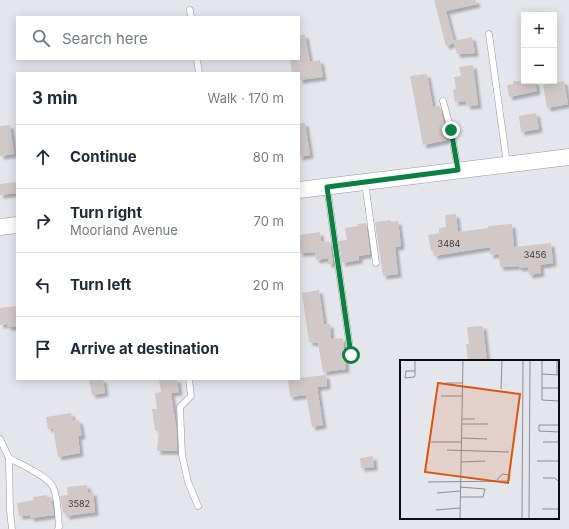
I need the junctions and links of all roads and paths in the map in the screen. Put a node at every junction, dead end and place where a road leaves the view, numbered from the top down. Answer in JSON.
{"nodes":[{"id":1,"x":190,"y":10,"type":"dead end"},
{"id":2,"x":191,"y":16,"type":"edge"},
{"id":3,"x":489,"y":34,"type":"dead end"},
{"id":4,"x":197,"y":60,"type":"edge"},
{"id":5,"x":199,"y":72,"type":"edge"},
{"id":6,"x":443,"y":101,"type":"dead end"},
{"id":7,"x":569,"y":157,"type":"edge"},
{"id":8,"x":507,"y":164,"type":"junction"},
{"id":9,"x":458,"y":170,"type":"junction"},
{"id":10,"x":365,"y":182,"type":"junction"},
{"id":11,"x":327,"y":187,"type":"junction"},
{"id":12,"x":300,"y":190,"type":"edge"},
{"id":13,"x":16,"y":225,"type":"edge"},
{"id":14,"x":0,"y":227,"type":"edge"},
{"id":15,"x":376,"y":264,"type":"dead end"},
{"id":16,"x":351,"y":355,"type":"dead end"},
{"id":17,"x":189,"y":380,"type":"edge"},
{"id":18,"x":0,"y":439,"type":"edge"},
{"id":19,"x":9,"y":458,"type":"junction"},
{"id":20,"x":198,"y":506,"type":"dead end"},
{"id":21,"x":12,"y":529,"type":"edge"},
{"id":22,"x":58,"y":529,"type":"edge"}],
"edges":[{"from":1,"to":2,"type":"lane"},
{"from":3,"to":8,"type":"lane"},
{"from":4,"to":5,"type":"lane"},
{"from":6,"to":9,"type":"lane"},
{"from":7,"to":8,"type":"street"},
{"from":8,"to":9,"type":"street"},
{"from":9,"to":10,"type":"street"},
{"from":10,"to":11,"type":"street"},
{"from":10,"to":15,"type":"lane"},
{"from":11,"to":12,"type":"street"},
{"from":11,"to":16,"type":"lane"},
{"from":13,"to":14,"type":"street"},
{"from":17,"to":20,"type":"lane"},
{"from":18,"to":19,"type":"lane"},
{"from":19,"to":21,"type":"lane"},
{"from":19,"to":22,"type":"lane"}]}
